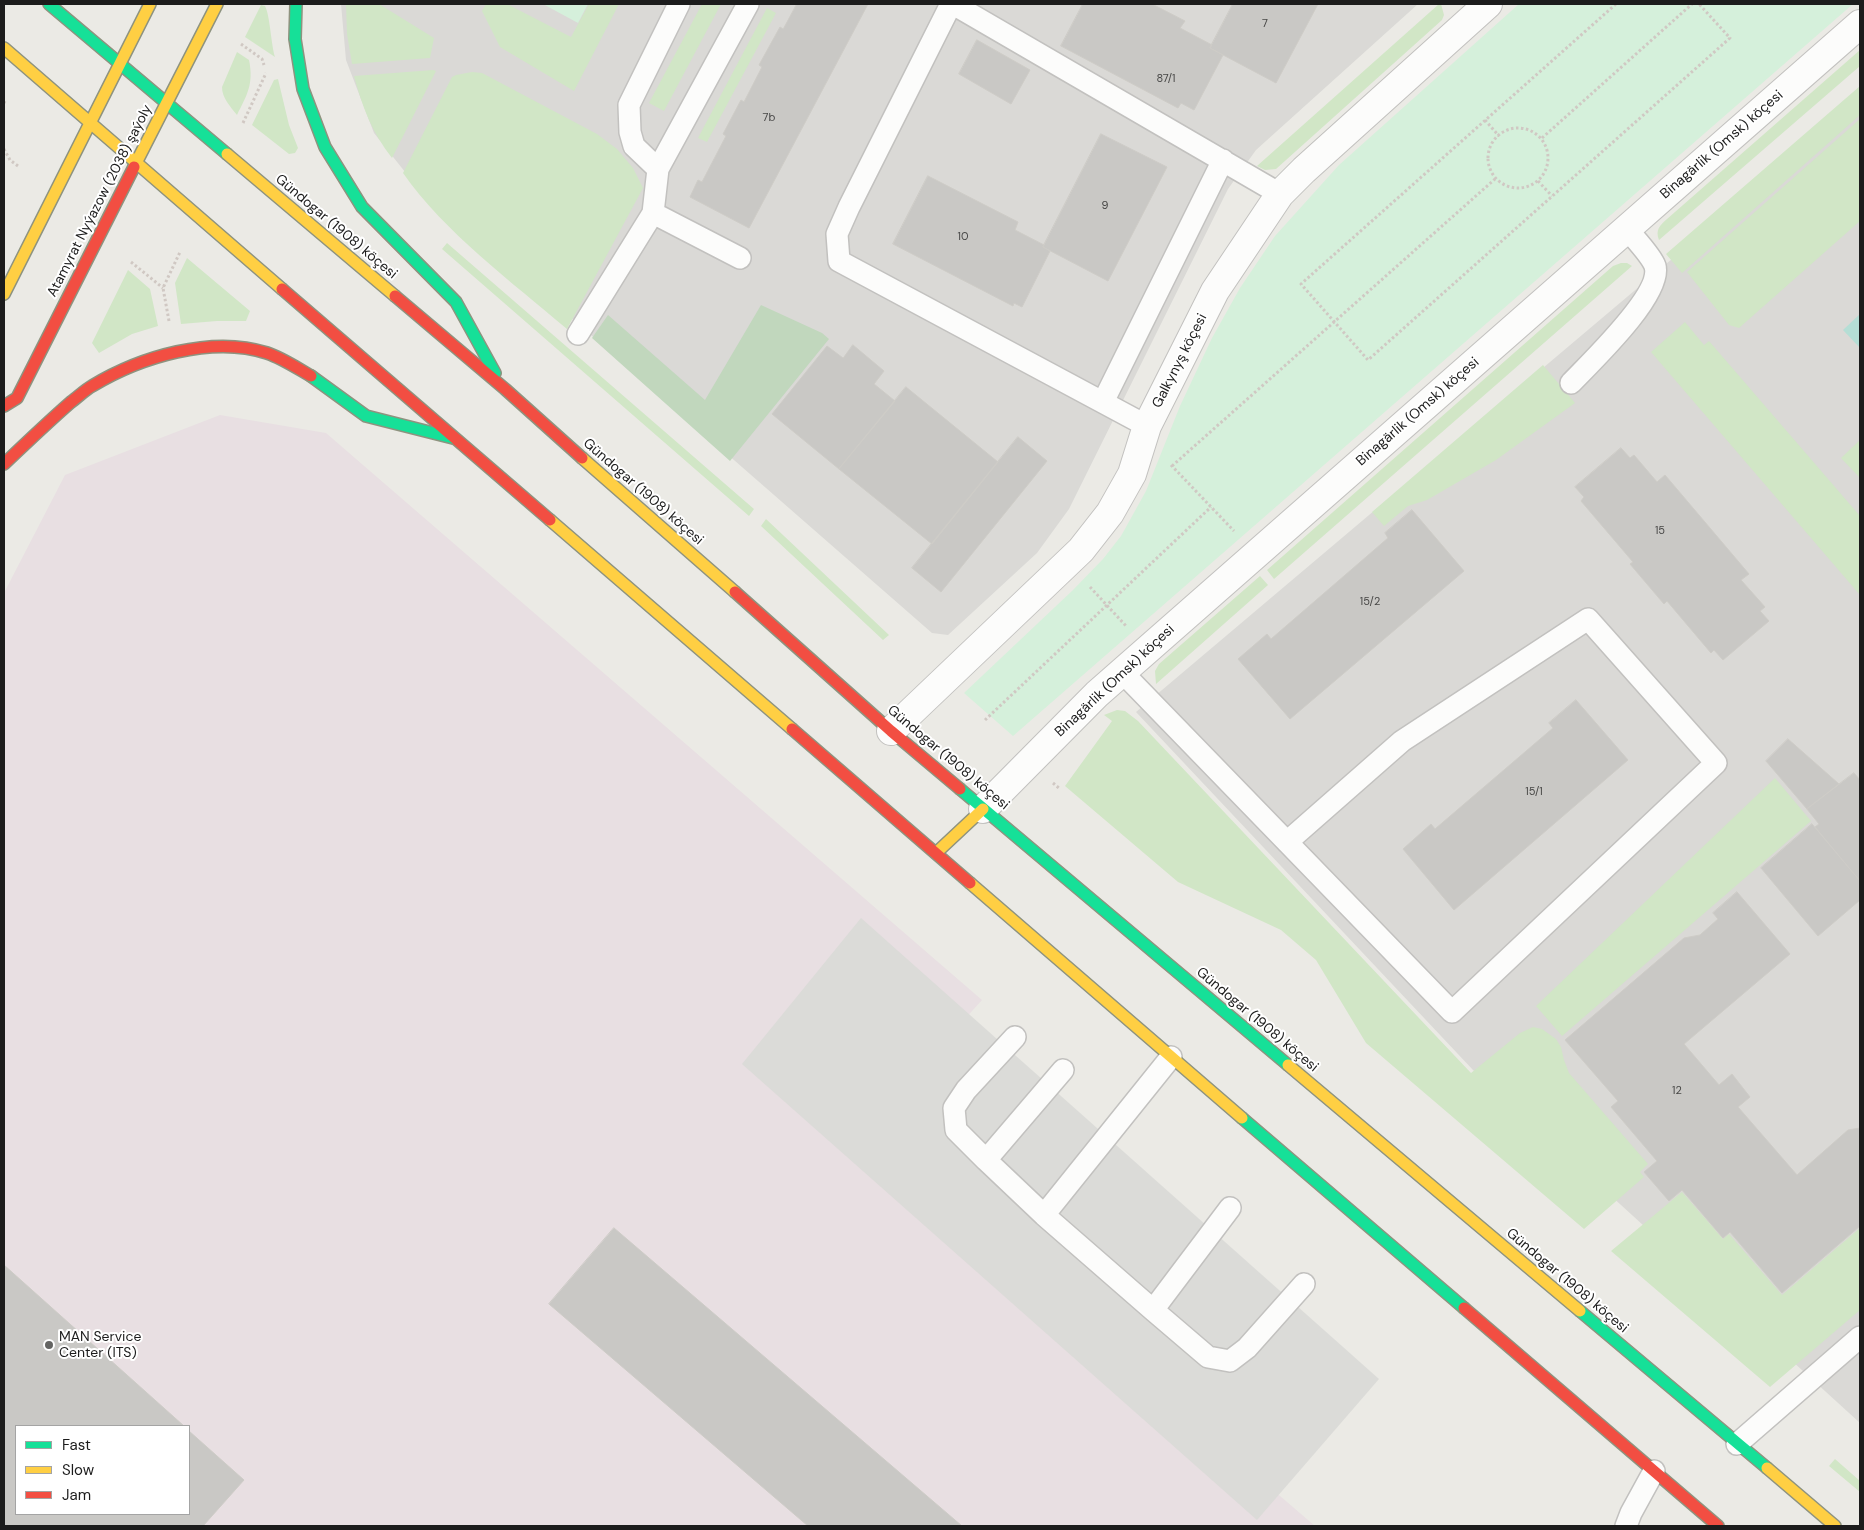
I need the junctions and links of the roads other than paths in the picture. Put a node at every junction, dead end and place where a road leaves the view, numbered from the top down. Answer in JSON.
{"nodes":[{"id":1,"x":49,"y":4,"type":"edge"},
{"id":2,"x":150,"y":4,"type":"edge"},
{"id":3,"x":217,"y":4,"type":"edge"},
{"id":4,"x":296,"y":4,"type":"edge"},
{"id":5,"x":679,"y":4,"type":"edge"},
{"id":6,"x":748,"y":4,"type":"edge"},
{"id":7,"x":952,"y":4,"type":"edge"},
{"id":8,"x":1481,"y":6,"type":"edge"},
{"id":9,"x":1860,"y":24,"type":"edge"},
{"id":10,"x":4,"y":48,"type":"edge"},
{"id":11,"x":120,"y":64,"type":"junction"},
{"id":12,"x":167,"y":103,"type":"junction"},
{"id":13,"x":90,"y":123,"type":"junction"},
{"id":14,"x":1223,"y":160,"type":"junction"},
{"id":15,"x":136,"y":162,"type":"junction"},
{"id":16,"x":658,"y":169,"type":"junction"},
{"id":17,"x":1280,"y":194,"type":"junction"},
{"id":18,"x":653,"y":213,"type":"junction"},
{"id":19,"x":1627,"y":229,"type":"junction"},
{"id":20,"x":740,"y":258,"type":"dead end"},
{"id":21,"x":4,"y":294,"type":"edge"},
{"id":22,"x":578,"y":334,"type":"dead end"},
{"id":23,"x":1571,"y":383,"type":"dead end"},
{"id":24,"x":505,"y":389,"type":"junction"},
{"id":25,"x":1103,"y":402,"type":"junction"},
{"id":26,"x":4,"y":406,"type":"edge"},
{"id":27,"x":1147,"y":426,"type":"junction"},
{"id":28,"x":459,"y":440,"type":"junction"},
{"id":29,"x":4,"y":464,"type":"edge"},
{"id":30,"x":1122,"y":672,"type":"junction"},
{"id":31,"x":892,"y":731,"type":"junction"},
{"id":32,"x":983,"y":808,"type":"junction"},
{"id":33,"x":1287,"y":842,"type":"junction"},
{"id":34,"x":936,"y":854,"type":"junction"},
{"id":35,"x":1015,"y":1037,"type":"dead end"},
{"id":36,"x":1171,"y":1056,"type":"junction"},
{"id":37,"x":1063,"y":1070,"type":"dead end"},
{"id":38,"x":986,"y":1160,"type":"junction"},
{"id":39,"x":1230,"y":1208,"type":"dead end"},
{"id":40,"x":1044,"y":1215,"type":"junction"},
{"id":41,"x":1304,"y":1284,"type":"dead end"},
{"id":42,"x":1153,"y":1310,"type":"junction"},
{"id":43,"x":1860,"y":1337,"type":"edge"},
{"id":44,"x":1737,"y":1444,"type":"junction"},
{"id":45,"x":1654,"y":1471,"type":"junction"},
{"id":46,"x":1626,"y":1526,"type":"edge"},
{"id":47,"x":1718,"y":1526,"type":"edge"},
{"id":48,"x":1835,"y":1526,"type":"edge"}],
"edges":[{"from":1,"to":11,"type":"main road","name":"Gündogar (1908) köçesi"},
{"from":2,"to":11,"type":"main road"},
{"from":3,"to":12,"type":"main road","name":"Atamyrat Nyýazow (2038) şaýoly"},
{"from":4,"to":24,"type":"main road"},
{"from":5,"to":16,"type":"lane"},
{"from":6,"to":16,"type":"lane"},
{"from":7,"to":14,"type":"lane"},
{"from":7,"to":25,"type":"lane"},
{"from":8,"to":17,"type":"street","name":"Galkynyş köçesi"},
{"from":9,"to":19,"type":"street","name":"Binagärlik (Omsk) köçesi"},
{"from":10,"to":13,"type":"main road"},
{"from":11,"to":12,"type":"main road","name":"Gündogar (1908) köçesi"},
{"from":11,"to":13,"type":"main road"},
{"from":12,"to":15,"type":"main road","name":"Atamyrat Nyýazow (2038) şaýoly"},
{"from":12,"to":24,"type":"main road","name":"Gündogar (1908) köçesi"},
{"from":13,"to":15,"type":"main road"},
{"from":13,"to":21,"type":"main road"},
{"from":14,"to":17,"type":"lane"},
{"from":14,"to":25,"type":"lane"},
{"from":15,"to":26,"type":"main road","name":"Atamyrat Nyýazow (2038) şaýoly"},
{"from":15,"to":28,"type":"main road"},
{"from":16,"to":18,"type":"lane"},
{"from":17,"to":27,"type":"street","name":"Galkynyş köçesi"},
{"from":18,"to":20,"type":"lane"},
{"from":18,"to":22,"type":"lane"},
{"from":19,"to":23,"type":"lane"},
{"from":19,"to":30,"type":"street","name":"Binagärlik (Omsk) köçesi"},
{"from":24,"to":31,"type":"main road","name":"Gündogar (1908) köçesi"},
{"from":25,"to":27,"type":"lane"},
{"from":27,"to":31,"type":"street","name":"Galkynyş köçesi"},
{"from":28,"to":29,"type":"main road"},
{"from":28,"to":34,"type":"main road"},
{"from":30,"to":32,"type":"street","name":"Binagärlik (Omsk) köçesi"},
{"from":30,"to":33,"type":"lane"},
{"from":31,"to":32,"type":"main road","name":"Gündogar (1908) köçesi"},
{"from":32,"to":34,"type":"main road"},
{"from":32,"to":44,"type":"main road","name":"Gündogar (1908) köçesi"},
{"from":33,"to":33,"type":"lane"},
{"from":34,"to":36,"type":"main road"},
{"from":35,"to":38,"type":"lane"},
{"from":36,"to":40,"type":"lane"},
{"from":36,"to":45,"type":"main road"},
{"from":37,"to":38,"type":"lane"},
{"from":38,"to":40,"type":"lane"},
{"from":39,"to":42,"type":"lane"},
{"from":40,"to":42,"type":"lane"},
{"from":41,"to":42,"type":"lane"},
{"from":43,"to":44,"type":"lane"},
{"from":44,"to":48,"type":"main road","name":"Gündogar (1908) köçesi"},
{"from":45,"to":46,"type":"lane"},
{"from":45,"to":47,"type":"main road"}]}
